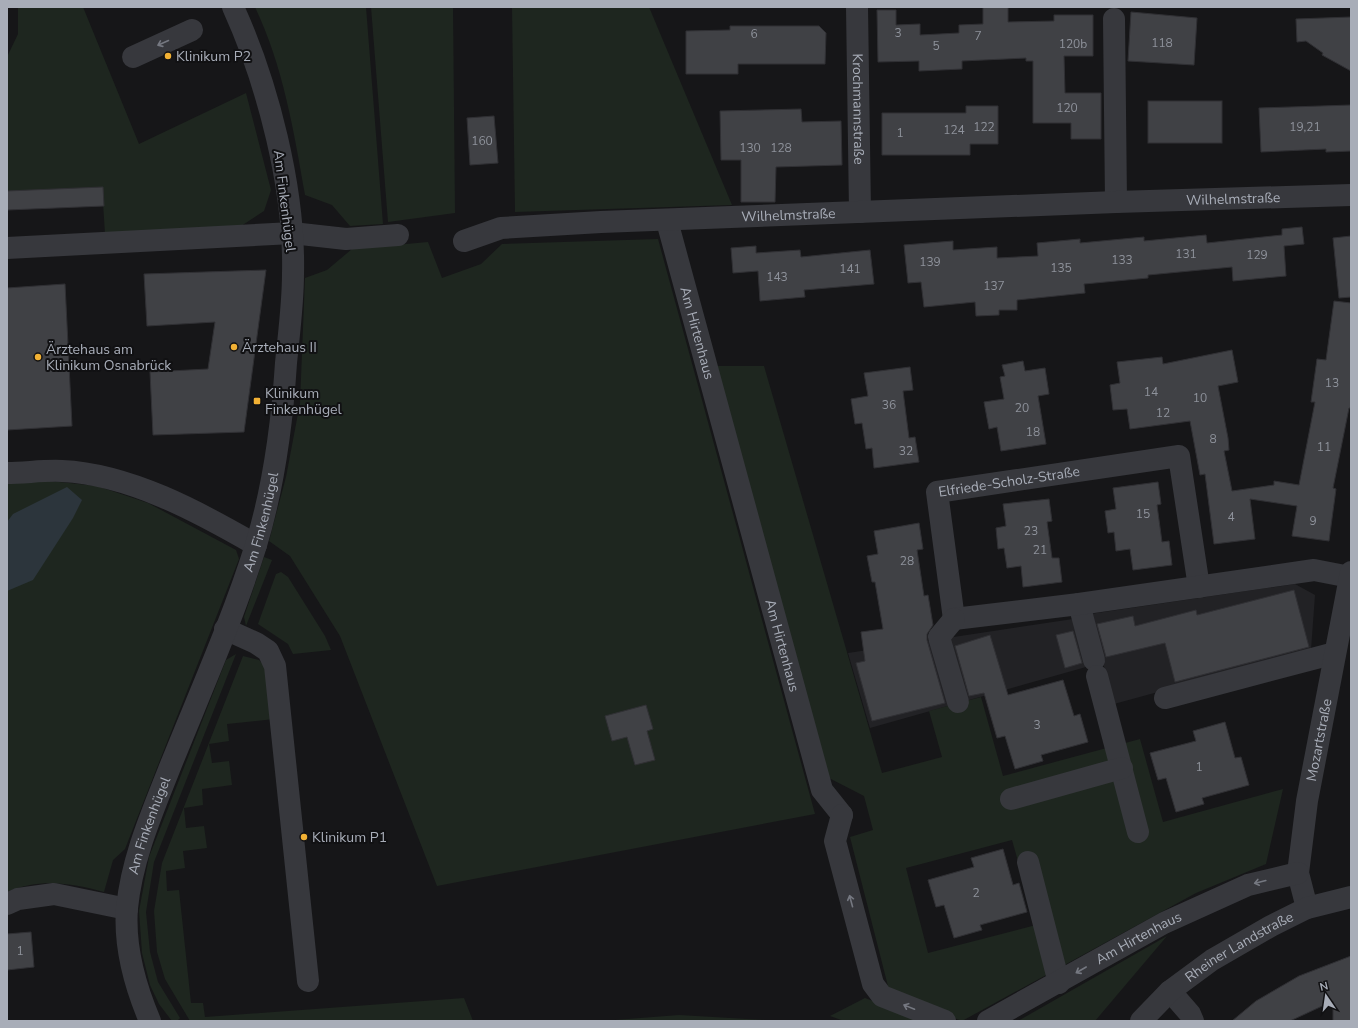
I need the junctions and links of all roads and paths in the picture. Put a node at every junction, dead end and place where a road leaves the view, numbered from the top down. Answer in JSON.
{"nodes":[{"id":1,"x":233,"y":7,"type":"edge"},
{"id":2,"x":857,"y":7,"type":"edge"},
{"id":3,"x":1114,"y":18,"type":"dead end"},
{"id":4,"x":192,"y":30,"type":"dead end"},
{"id":5,"x":133,"y":57,"type":"dead end"},
{"id":6,"x":1351,"y":195,"type":"edge"},
{"id":7,"x":1116,"y":202,"type":"junction"},
{"id":8,"x":860,"y":212,"type":"junction"},
{"id":9,"x":667,"y":221,"type":"junction"},
{"id":10,"x":292,"y":233,"type":"junction"},
{"id":11,"x":398,"y":235,"type":"dead end"},
{"id":12,"x":464,"y":241,"type":"dead end"},
{"id":13,"x":7,"y":248,"type":"edge"},
{"id":14,"x":7,"y":473,"type":"edge"},
{"id":15,"x":256,"y":545,"type":"junction"},
{"id":16,"x":1351,"y":574,"type":"edge"},
{"id":17,"x":1199,"y":587,"type":"junction"},
{"id":18,"x":1079,"y":604,"type":"junction"},
{"id":19,"x":954,"y":619,"type":"junction"},
{"id":20,"x":225,"y":629,"type":"junction"},
{"id":21,"x":1335,"y":653,"type":"junction"},
{"id":22,"x":1165,"y":698,"type":"dead end"},
{"id":23,"x":958,"y":702,"type":"dead end"},
{"id":24,"x":1122,"y":768,"type":"junction"},
{"id":25,"x":1011,"y":799,"type":"dead end"},
{"id":26,"x":842,"y":815,"type":"junction"},
{"id":27,"x":1138,"y":832,"type":"dead end"},
{"id":28,"x":821,"y":838,"type":"dead end"},
{"id":29,"x":1028,"y":862,"type":"dead end"},
{"id":30,"x":1298,"y":873,"type":"junction"},
{"id":31,"x":1351,"y":896,"type":"edge"},
{"id":32,"x":7,"y":904,"type":"edge"},
{"id":33,"x":1307,"y":908,"type":"junction"},
{"id":34,"x":127,"y":910,"type":"junction"},
{"id":35,"x":308,"y":981,"type":"dead end"},
{"id":36,"x":1059,"y":983,"type":"junction"},
{"id":37,"x":1170,"y":991,"type":"junction"},
{"id":38,"x":150,"y":1021,"type":"edge"},
{"id":39,"x":945,"y":1021,"type":"edge"},
{"id":40,"x":988,"y":1021,"type":"edge"},
{"id":41,"x":1141,"y":1021,"type":"edge"},
{"id":42,"x":1193,"y":1021,"type":"edge"}],
"edges":[{"from":1,"to":10,"type":"street","name":"Am Finkenhügel"},
{"from":2,"to":8,"type":"street","name":"Krochmannstraße"},
{"from":3,"to":7,"type":"street"},
{"from":4,"to":5,"type":"street","one_way":true},
{"from":6,"to":7,"type":"street","name":"Wilhelmstraße"},
{"from":7,"to":8,"type":"street","name":"Wilhelmstraße"},
{"from":8,"to":9,"type":"street","name":"Wilhelmstraße"},
{"from":9,"to":12,"type":"street","name":"Wilhelmstraße"},
{"from":9,"to":26,"type":"street","name":"Am Hirtenhaus"},
{"from":10,"to":11,"type":"street"},
{"from":10,"to":13,"type":"street"},
{"from":10,"to":15,"type":"street","name":"Am Finkenhügel"},
{"from":14,"to":15,"type":"street"},
{"from":15,"to":20,"type":"street","name":"Am Finkenhügel"},
{"from":16,"to":17,"type":"street"},
{"from":16,"to":21,"type":"street","name":"Mozartstraße"},
{"from":17,"to":18,"type":"street"},
{"from":17,"to":19,"type":"street","name":"Elfriede-Scholz-Straße"},
{"from":18,"to":19,"type":"street"},
{"from":18,"to":24,"type":"street"},
{"from":19,"to":23,"type":"street"},
{"from":20,"to":34,"type":"street","name":"Am Finkenhügel"},
{"from":20,"to":35,"type":"street"},
{"from":21,"to":22,"type":"street"},
{"from":21,"to":30,"type":"street","name":"Mozartstraße"},
{"from":24,"to":25,"type":"street"},
{"from":24,"to":27,"type":"street"},
{"from":26,"to":28,"type":"street"},
{"from":39,"to":26,"type":"street","one_way":true},
{"from":29,"to":36,"type":"street"},
{"from":30,"to":33,"type":"street","name":"Mozartstraße"},
{"from":30,"to":36,"type":"street","name":"Am Hirtenhaus","one_way":true},
{"from":31,"to":33,"type":"street","name":"Rheiner Landstraße"},
{"from":32,"to":34,"type":"street"},
{"from":33,"to":37,"type":"street","name":"Rheiner Landstraße"},
{"from":34,"to":38,"type":"street","name":"Am Finkenhügel"},
{"from":36,"to":40,"type":"street","name":"Am Hirtenhaus"},
{"from":37,"to":41,"type":"street","name":"Rheiner Landstraße"},
{"from":37,"to":42,"type":"street"}]}
